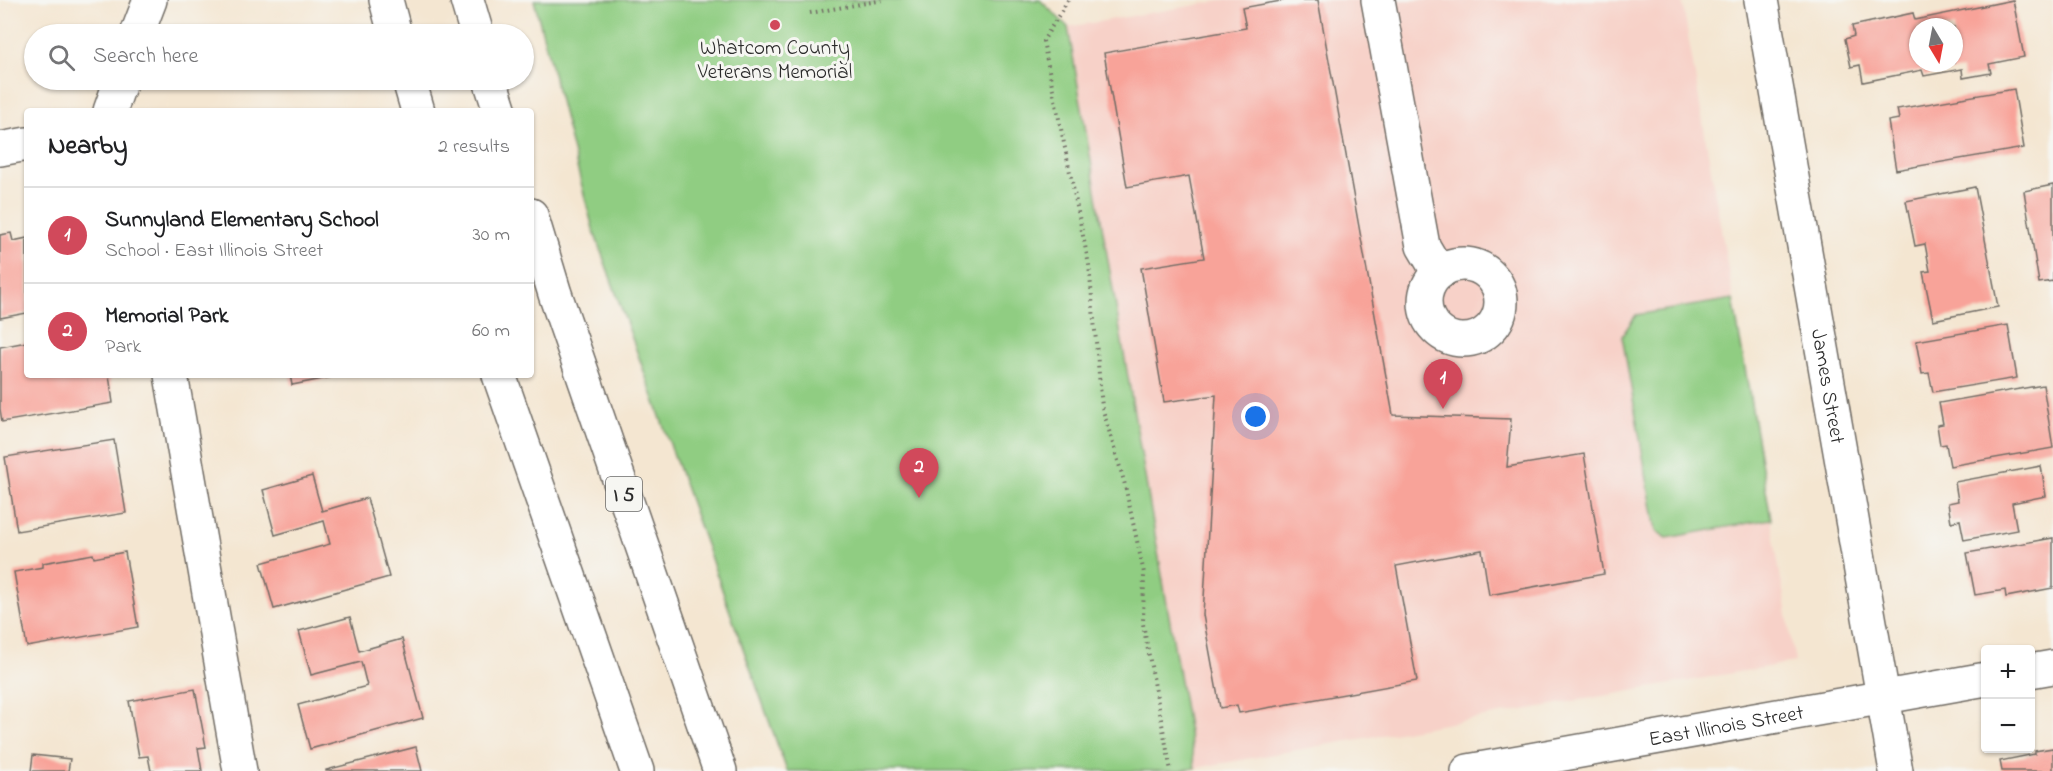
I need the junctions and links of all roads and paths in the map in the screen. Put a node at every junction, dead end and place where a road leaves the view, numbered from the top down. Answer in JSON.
{"nodes":[{"id":1,"x":150,"y":0,"type":"edge"},
{"id":2,"x":386,"y":0,"type":"edge"},
{"id":3,"x":467,"y":0,"type":"edge"},
{"id":4,"x":883,"y":0,"type":"edge"},
{"id":5,"x":1068,"y":0,"type":"edge"},
{"id":6,"x":1378,"y":0,"type":"edge"},
{"id":7,"x":1761,"y":0,"type":"edge"},
{"id":8,"x":810,"y":13,"type":"dead end"},
{"id":9,"x":141,"y":24,"type":"edge"},
{"id":10,"x":392,"y":24,"type":"edge"},
{"id":11,"x":474,"y":24,"type":"edge"},
{"id":12,"x":117,"y":90,"type":"edge"},
{"id":13,"x":412,"y":90,"type":"edge"},
{"id":14,"x":493,"y":90,"type":"edge"},
{"id":15,"x":111,"y":108,"type":"edge"},
{"id":16,"x":417,"y":108,"type":"edge"},
{"id":17,"x":499,"y":108,"type":"edge"},
{"id":18,"x":24,"y":145,"type":"edge"},
{"id":19,"x":0,"y":149,"type":"edge"},
{"id":20,"x":534,"y":225,"type":"edge"},
{"id":21,"x":1439,"y":273,"type":"dead end"},
{"id":22,"x":172,"y":378,"type":"edge"},
{"id":23,"x":500,"y":378,"type":"edge"},
{"id":24,"x":1981,"y":680,"type":"edge"},
{"id":25,"x":1883,"y":697,"type":"junction"},
{"id":26,"x":1573,"y":762,"type":"edge"},
{"id":27,"x":240,"y":771,"type":"edge"},
{"id":28,"x":637,"y":771,"type":"edge"},
{"id":29,"x":720,"y":771,"type":"edge"},
{"id":30,"x":1172,"y":771,"type":"edge"},
{"id":31,"x":1468,"y":771,"type":"edge"},
{"id":32,"x":1896,"y":771,"type":"edge"}],
"edges":[{"from":1,"to":9,"type":"main road"},
{"from":2,"to":10,"type":"main road"},
{"from":3,"to":11,"type":"main road"},
{"from":4,"to":8,"type":"path"},
{"from":5,"to":30,"type":"path"},
{"from":6,"to":21,"type":"main road"},
{"from":7,"to":25,"type":"main road","name":"James Street"},
{"from":12,"to":15,"type":"main road"},
{"from":13,"to":16,"type":"main road"},
{"from":14,"to":17,"type":"main road"},
{"from":18,"to":19,"type":"main road"},
{"from":20,"to":29,"type":"main road","number":"I 5"},
{"from":22,"to":27,"type":"main road"},
{"from":23,"to":28,"type":"main road"},
{"from":24,"to":25,"type":"main road","name":"East Illinois Street"},
{"from":25,"to":26,"type":"main road","name":"East Illinois Street"},
{"from":25,"to":32,"type":"main road","name":"James Street"},
{"from":26,"to":31,"type":"main road","name":"East Illinois Street"}]}
